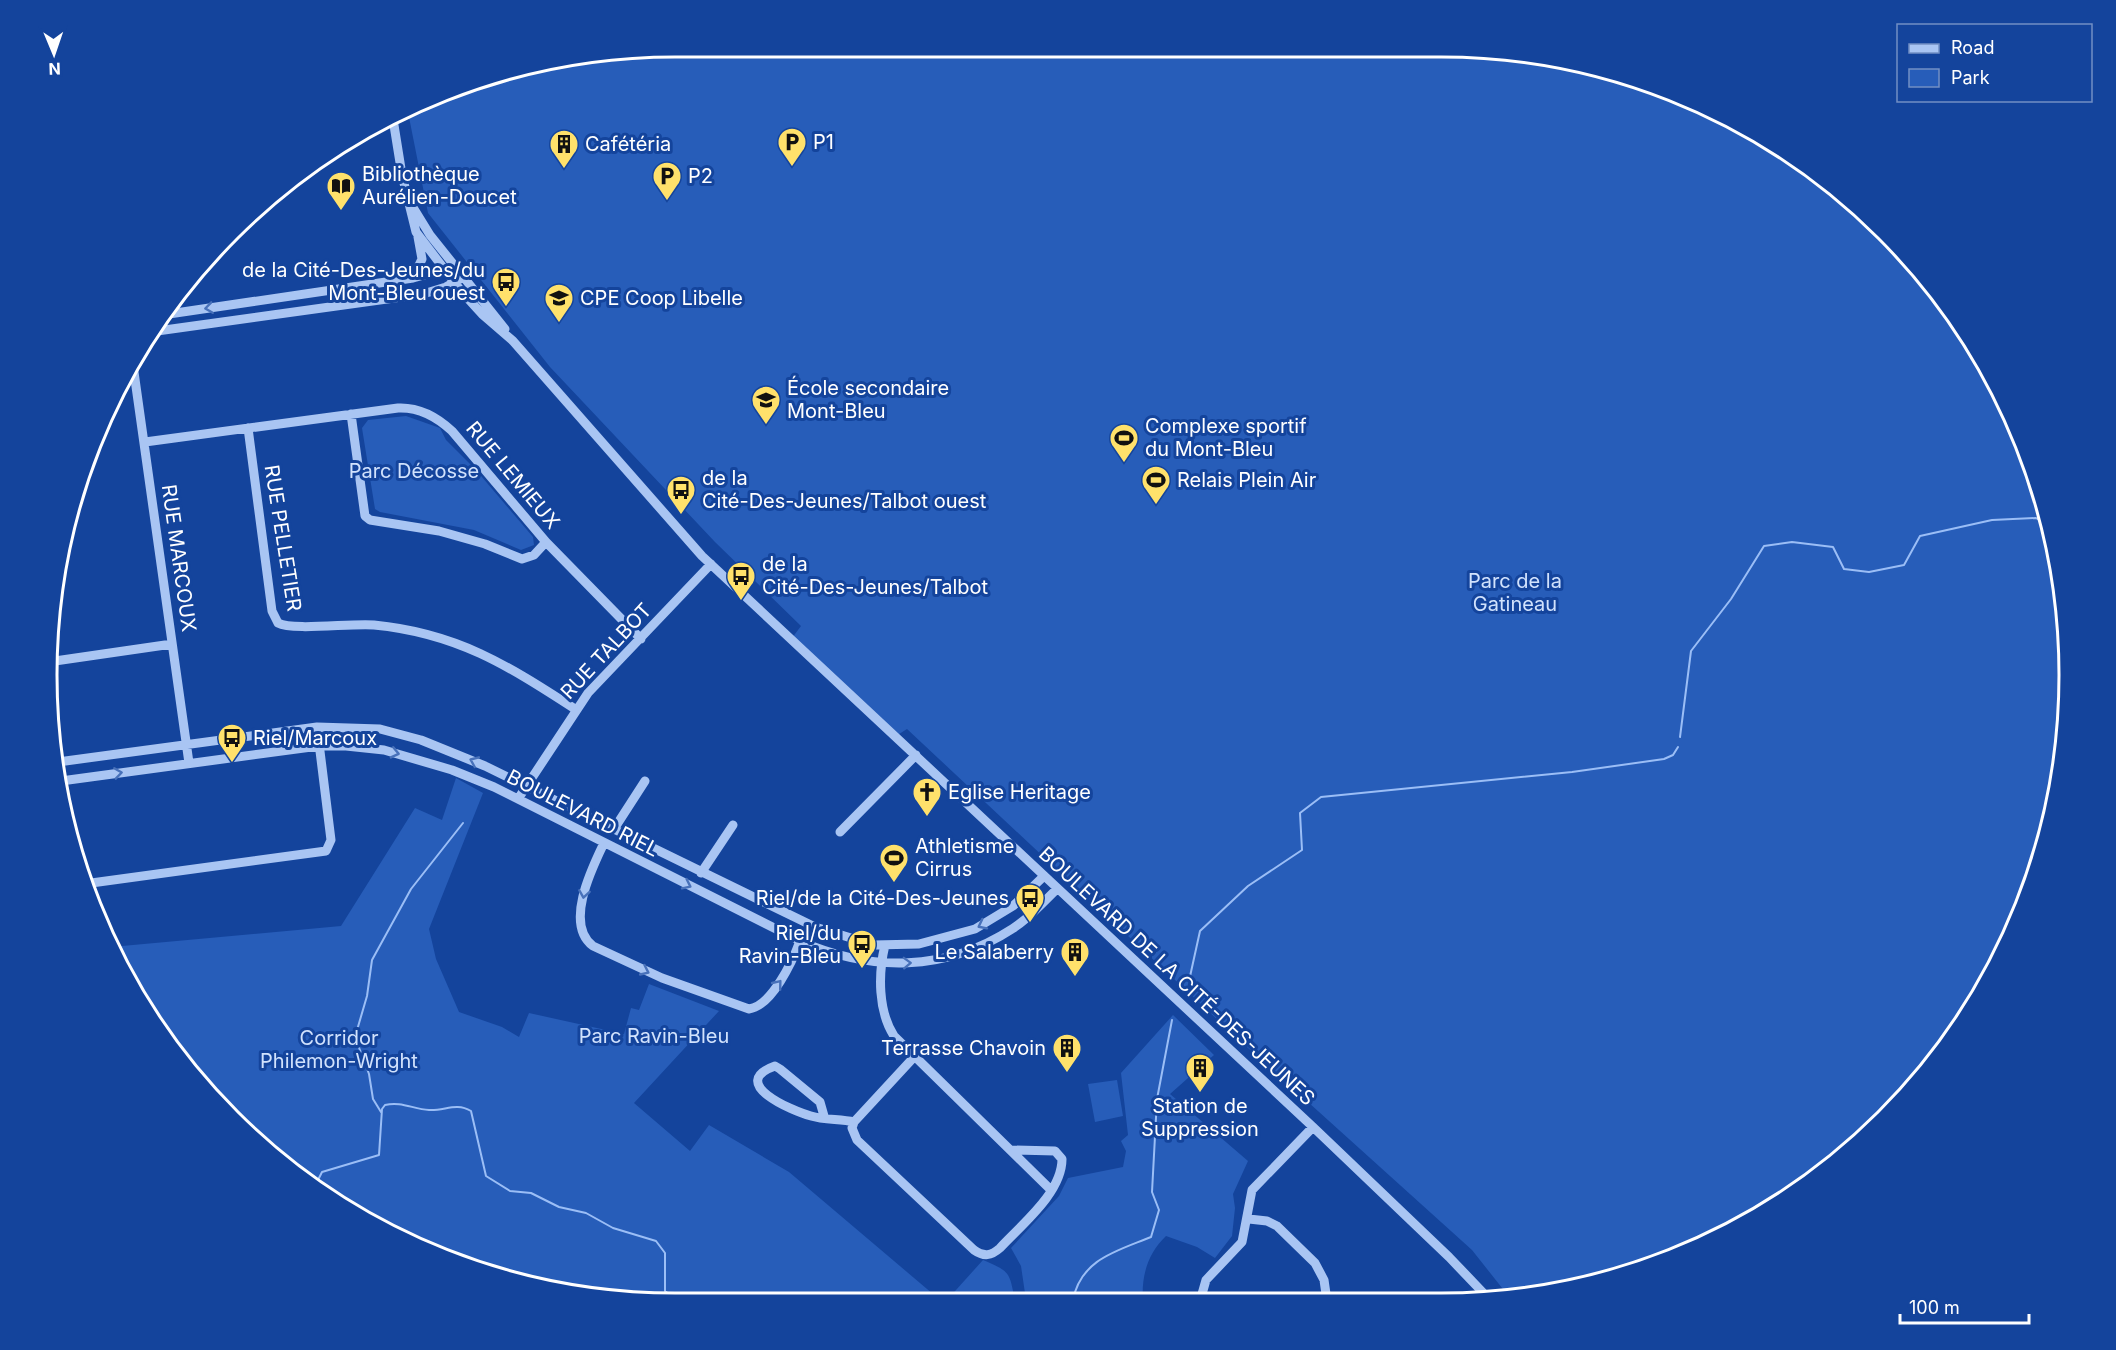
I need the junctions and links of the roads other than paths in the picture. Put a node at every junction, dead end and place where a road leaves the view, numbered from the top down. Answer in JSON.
{"nodes":[{"id":1,"x":394,"y":125,"type":"edge"},
{"id":2,"x":407,"y":195,"type":"junction"},
{"id":3,"x":416,"y":232,"type":"junction"},
{"id":4,"x":457,"y":266,"type":"junction"},
{"id":5,"x":445,"y":270,"type":"junction"},
{"id":6,"x":465,"y":276,"type":"junction"},
{"id":7,"x":413,"y":278,"type":"junction"},
{"id":8,"x":455,"y":283,"type":"junction"},
{"id":9,"x":175,"y":313,"type":"edge"},
{"id":10,"x":162,"y":330,"type":"edge"},
{"id":11,"x":513,"y":341,"type":"junction"},
{"id":12,"x":135,"y":376,"type":"edge"},
{"id":13,"x":351,"y":414,"type":"junction"},
{"id":14,"x":248,"y":428,"type":"junction"},
{"id":15,"x":145,"y":442,"type":"junction"},
{"id":16,"x":546,"y":542,"type":"junction"},
{"id":17,"x":711,"y":564,"type":"junction"},
{"id":18,"x":641,"y":639,"type":"junction"},
{"id":19,"x":172,"y":644,"type":"junction"},
{"id":20,"x":57,"y":661,"type":"edge"},
{"id":21,"x":575,"y":709,"type":"junction"},
{"id":22,"x":317,"y":727,"type":"junction"},
{"id":23,"x":186,"y":744,"type":"junction"},
{"id":24,"x":319,"y":746,"type":"junction"},
{"id":25,"x":916,"y":756,"type":"junction"},
{"id":26,"x":63,"y":761,"type":"edge"},
{"id":27,"x":189,"y":763,"type":"junction"},
{"id":28,"x":66,"y":780,"type":"edge"},
{"id":29,"x":645,"y":781,"type":"dead end"},
{"id":30,"x":527,"y":785,"type":"junction"},
{"id":31,"x":518,"y":799,"type":"junction"},
{"id":32,"x":733,"y":825,"type":"dead end"},
{"id":33,"x":614,"y":829,"type":"junction"},
{"id":34,"x":840,"y":832,"type":"dead end"},
{"id":35,"x":604,"y":843,"type":"junction"},
{"id":36,"x":701,"y":873,"type":"junction"},
{"id":37,"x":1044,"y":876,"type":"junction"},
{"id":38,"x":93,"y":883,"type":"edge"},
{"id":39,"x":1057,"y":889,"type":"junction"},
{"id":40,"x":800,"y":941,"type":"junction"},
{"id":41,"x":885,"y":945,"type":"junction"},
{"id":42,"x":880,"y":964,"type":"junction"},
{"id":43,"x":915,"y":1056,"type":"junction"},
{"id":44,"x":824,"y":1116,"type":"junction"},
{"id":45,"x":854,"y":1122,"type":"junction"},
{"id":46,"x":1313,"y":1127,"type":"junction"},
{"id":47,"x":1011,"y":1150,"type":"junction"},
{"id":48,"x":1051,"y":1190,"type":"junction"},
{"id":49,"x":1249,"y":1219,"type":"junction"},
{"id":50,"x":1482,"y":1292,"type":"edge"},
{"id":51,"x":1202,"y":1293,"type":"edge"},
{"id":52,"x":1325,"y":1293,"type":"edge"}],
"edges":[{"from":1,"to":2,"type":"street","name":"BOULEVARD DE LA CITÉ-DES-JEUNES"},
{"from":2,"to":3,"type":"street","name":"BOULEVARD DE LA CITÉ-DES-JEUNES"},
{"from":2,"to":4,"type":"street","name":"BOULEVARD DE LA CITÉ-DES-JEUNES"},
{"from":3,"to":5,"type":"street","name":"BOULEVARD DE LA CITÉ-DES-JEUNES"},
{"from":3,"to":7,"type":"street"},
{"from":4,"to":5,"type":"street"},
{"from":4,"to":6,"type":"street","name":"BOULEVARD DE LA CITÉ-DES-JEUNES"},
{"from":5,"to":7,"type":"street"},
{"from":5,"to":8,"type":"street","name":"BOULEVARD DE LA CITÉ-DES-JEUNES"},
{"from":6,"to":8,"type":"street"},
{"from":6,"to":11,"type":"street","name":"BOULEVARD DE LA CITÉ-DES-JEUNES"},
{"from":7,"to":9,"type":"street","one_way":true},
{"from":8,"to":10,"type":"street"},
{"from":8,"to":11,"type":"street","name":"BOULEVARD DE LA CITÉ-DES-JEUNES"},
{"from":11,"to":17,"type":"street","name":"BOULEVARD DE LA CITÉ-DES-JEUNES"},
{"from":12,"to":15,"type":"street","name":"RUE MARCOUX"},
{"from":13,"to":14,"type":"street","name":"RUE LEMIEUX"},
{"from":13,"to":16,"type":"street","name":"RUE LEMIEUX"},
{"from":13,"to":16,"type":"street"},
{"from":14,"to":15,"type":"street","name":"RUE LEMIEUX"},
{"from":14,"to":21,"type":"street","name":"RUE PELLETIER"},
{"from":15,"to":19,"type":"street","name":"RUE MARCOUX"},
{"from":16,"to":18,"type":"street","name":"RUE LEMIEUX"},
{"from":17,"to":18,"type":"street","name":"RUE TALBOT"},
{"from":17,"to":25,"type":"street","name":"BOULEVARD DE LA CITÉ-DES-JEUNES"},
{"from":18,"to":21,"type":"street","name":"RUE TALBOT"},
{"from":19,"to":20,"type":"street"},
{"from":19,"to":23,"type":"street","name":"RUE MARCOUX"},
{"from":21,"to":30,"type":"street","name":"RUE TALBOT"},
{"from":22,"to":23,"type":"street","name":"BOULEVARD RIEL"},
{"from":22,"to":24,"type":"street"},
{"from":30,"to":22,"type":"street","name":"BOULEVARD RIEL","one_way":true},
{"from":23,"to":26,"type":"street","name":"BOULEVARD RIEL"},
{"from":23,"to":27,"type":"street","name":"RUE MARCOUX"},
{"from":24,"to":27,"type":"street","name":"BOULEVARD RIEL"},
{"from":24,"to":31,"type":"street","name":"BOULEVARD RIEL","one_way":true},
{"from":24,"to":38,"type":"street"},
{"from":25,"to":34,"type":"street"},
{"from":25,"to":37,"type":"street","name":"BOULEVARD DE LA CITÉ-DES-JEUNES"},
{"from":28,"to":27,"type":"street","name":"BOULEVARD RIEL","one_way":true},
{"from":29,"to":33,"type":"street"},
{"from":30,"to":31,"type":"street","name":"RUE TALBOT"},
{"from":30,"to":33,"type":"street","name":"BOULEVARD RIEL"},
{"from":31,"to":35,"type":"street","name":"BOULEVARD RIEL"},
{"from":32,"to":36,"type":"street"},
{"from":33,"to":36,"type":"street","name":"BOULEVARD RIEL"},
{"from":35,"to":40,"type":"street","name":"BOULEVARD RIEL","one_way":true},
{"from":35,"to":40,"type":"street","one_way":true},
{"from":36,"to":41,"type":"street","name":"BOULEVARD RIEL"},
{"from":37,"to":39,"type":"street","name":"BOULEVARD DE LA CITÉ-DES-JEUNES"},
{"from":37,"to":41,"type":"street","name":"BOULEVARD RIEL","one_way":true},
{"from":42,"to":39,"type":"street","name":"BOULEVARD RIEL","one_way":true},
{"from":39,"to":46,"type":"street","name":"BOULEVARD DE LA CITÉ-DES-JEUNES"},
{"from":40,"to":42,"type":"street","name":"BOULEVARD RIEL"},
{"from":41,"to":42,"type":"street"},
{"from":42,"to":43,"type":"street"},
{"from":43,"to":45,"type":"street"},
{"from":43,"to":47,"type":"street"},
{"from":44,"to":44,"type":"street"},
{"from":44,"to":45,"type":"street"},
{"from":45,"to":48,"type":"street"},
{"from":46,"to":49,"type":"street"},
{"from":46,"to":50,"type":"street","name":"BOULEVARD DE LA CITÉ-DES-JEUNES"},
{"from":47,"to":48,"type":"street"},
{"from":47,"to":48,"type":"street"},
{"from":49,"to":51,"type":"street"},
{"from":49,"to":52,"type":"street"}]}
